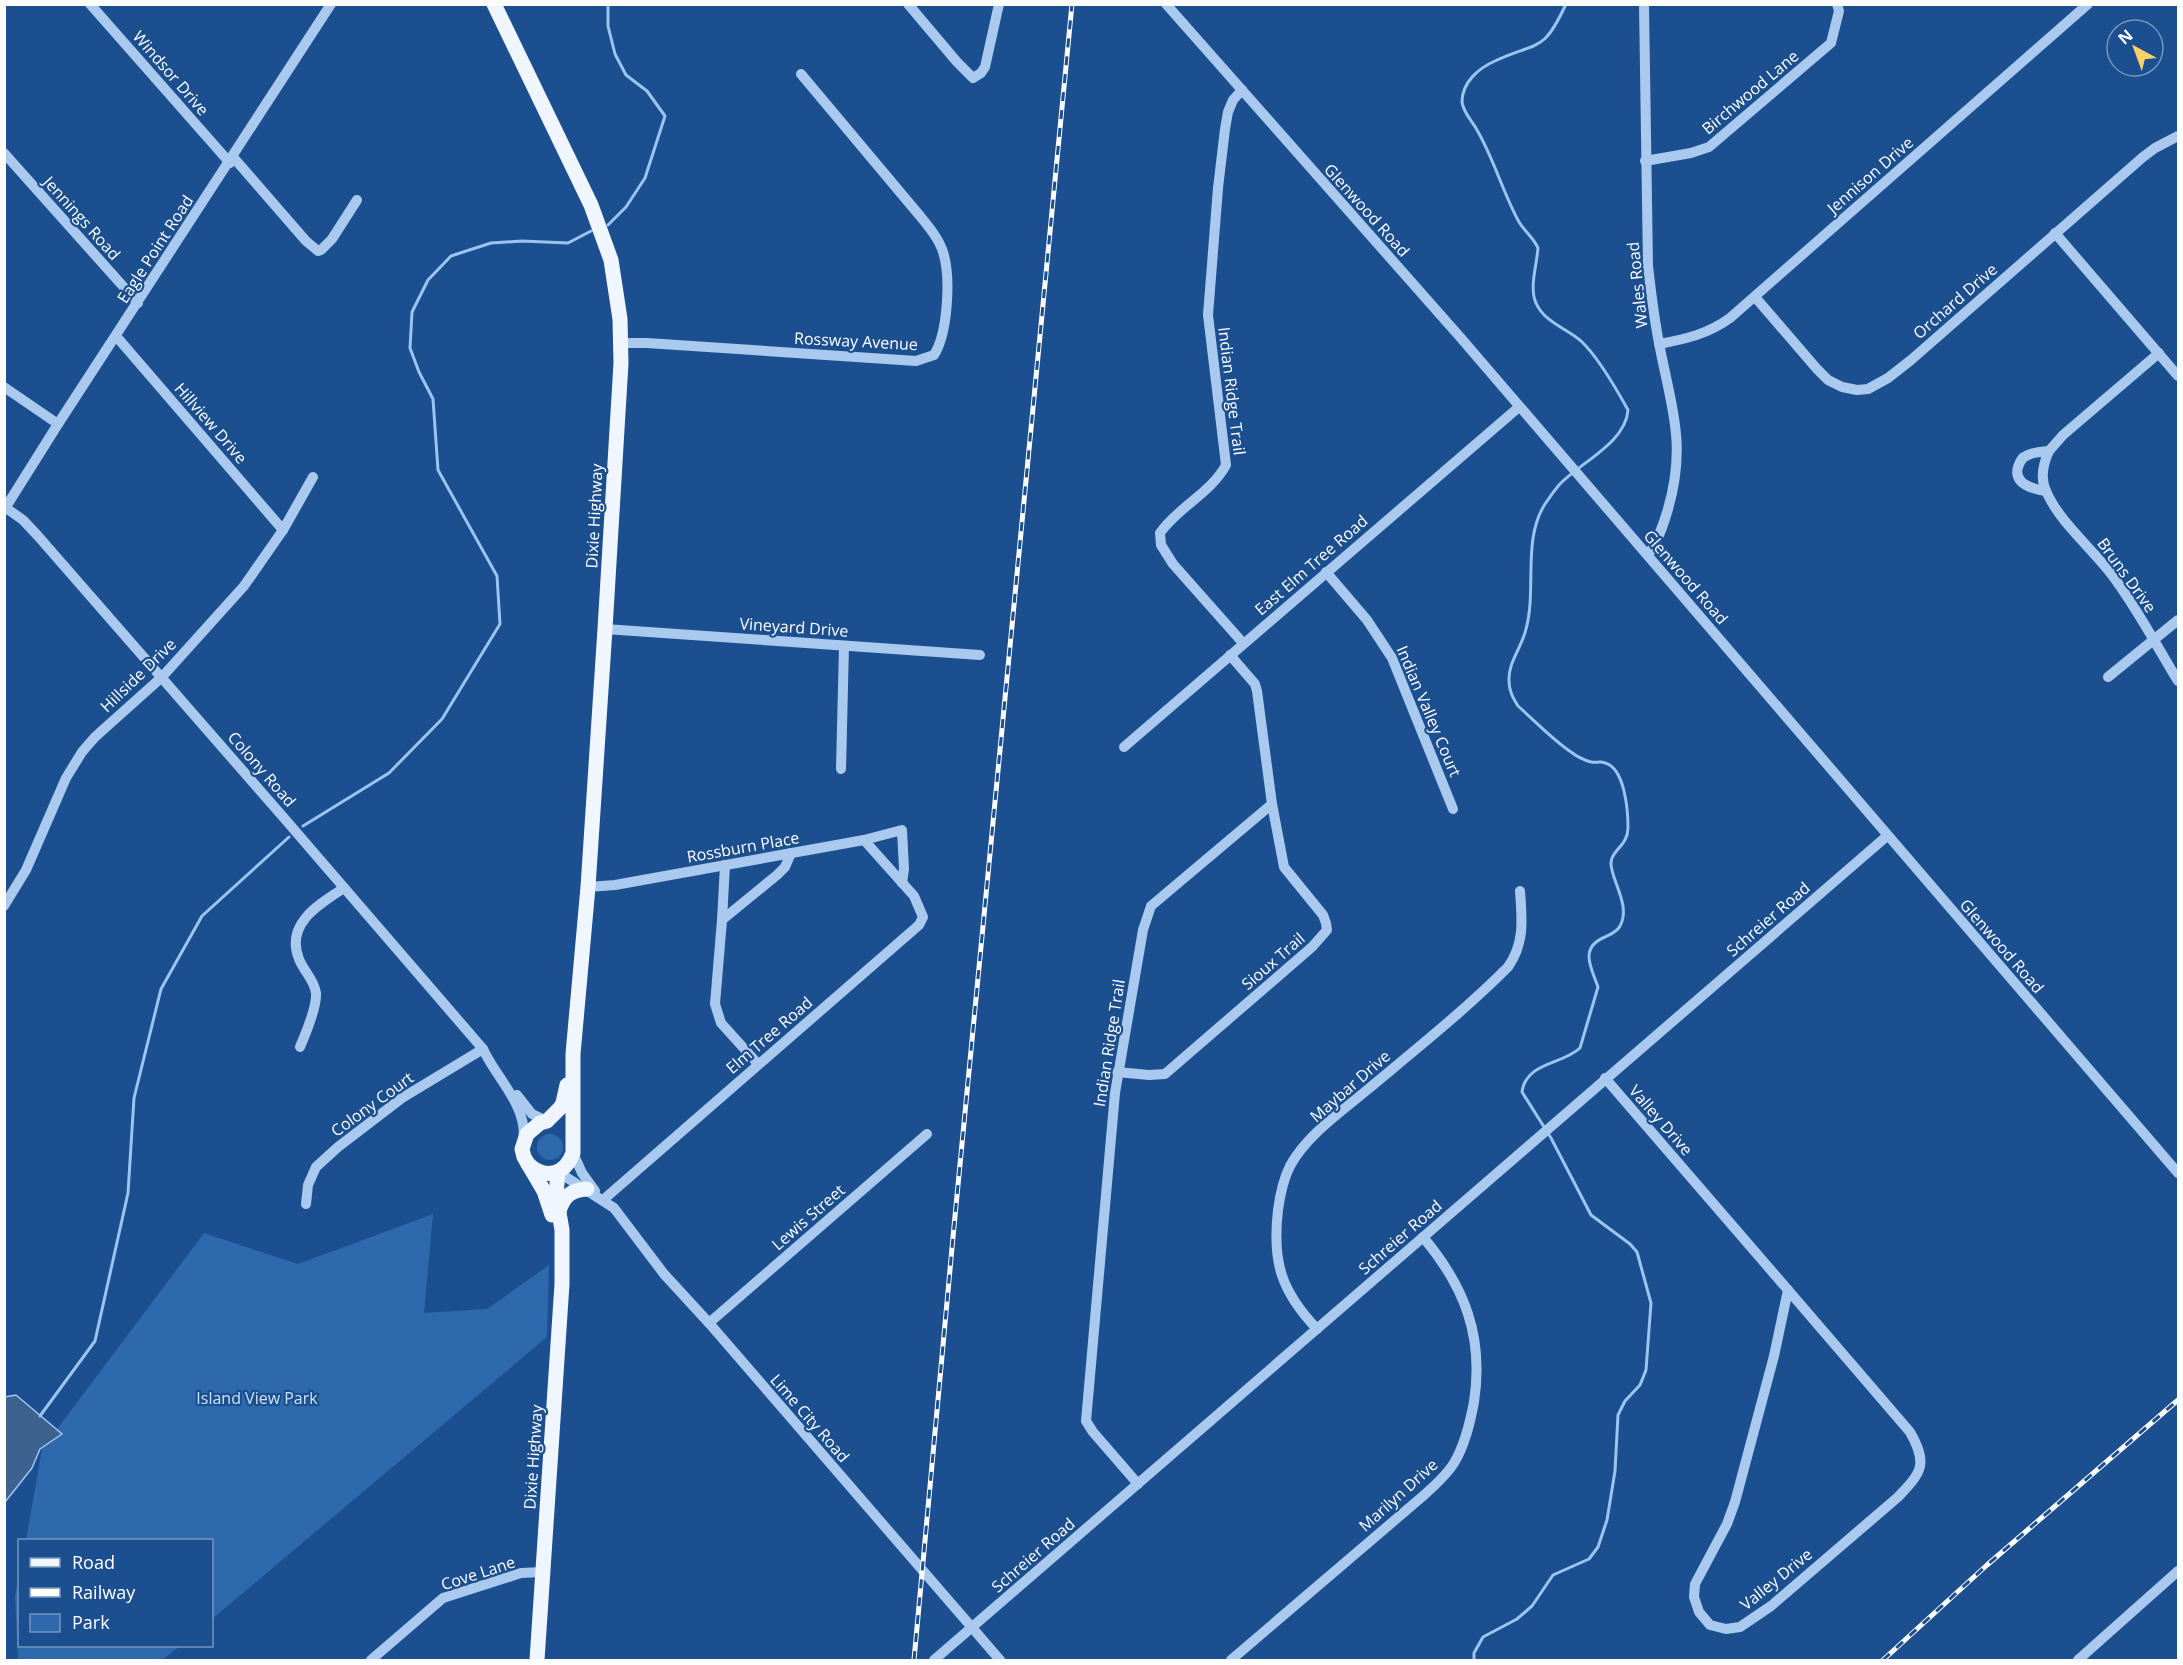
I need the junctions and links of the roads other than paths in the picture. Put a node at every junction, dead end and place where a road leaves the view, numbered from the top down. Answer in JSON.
{"nodes":[{"id":1,"x":90,"y":4,"type":"edge"},
{"id":2,"x":331,"y":4,"type":"edge"},
{"id":3,"x":494,"y":4,"type":"edge"},
{"id":4,"x":908,"y":4,"type":"edge"},
{"id":5,"x":999,"y":4,"type":"edge"},
{"id":6,"x":1166,"y":4,"type":"edge"},
{"id":7,"x":1644,"y":4,"type":"edge"},
{"id":8,"x":1837,"y":4,"type":"edge"},
{"id":9,"x":2088,"y":4,"type":"edge"},
{"id":10,"x":801,"y":74,"type":"dead end"},
{"id":11,"x":1242,"y":90,"type":"junction"},
{"id":12,"x":2178,"y":136,"type":"edge"},
{"id":13,"x":4,"y":153,"type":"edge"},
{"id":14,"x":231,"y":160,"type":"junction"},
{"id":15,"x":1646,"y":161,"type":"junction"},
{"id":16,"x":357,"y":200,"type":"dead end"},
{"id":17,"x":2055,"y":233,"type":"junction"},
{"id":18,"x":1755,"y":297,"type":"junction"},
{"id":19,"x":138,"y":303,"type":"junction"},
{"id":20,"x":116,"y":336,"type":"junction"},
{"id":21,"x":621,"y":343,"type":"junction"},
{"id":22,"x":1659,"y":344,"type":"junction"},
{"id":23,"x":2159,"y":353,"type":"junction"},
{"id":24,"x":2178,"y":376,"type":"edge"},
{"id":25,"x":4,"y":387,"type":"edge"},
{"id":26,"x":1519,"y":407,"type":"junction"},
{"id":27,"x":58,"y":423,"type":"junction"},
{"id":28,"x":2049,"y":451,"type":"junction"},
{"id":29,"x":313,"y":477,"type":"dead end"},
{"id":30,"x":2046,"y":491,"type":"junction"},
{"id":31,"x":5,"y":509,"type":"edge"},
{"id":32,"x":283,"y":530,"type":"junction"},
{"id":33,"x":1648,"y":555,"type":"junction"},
{"id":34,"x":1326,"y":572,"type":"junction"},
{"id":35,"x":2178,"y":620,"type":"edge"},
{"id":36,"x":605,"y":629,"type":"junction"},
{"id":37,"x":2154,"y":640,"type":"junction"},
{"id":38,"x":1243,"y":643,"type":"junction"},
{"id":39,"x":844,"y":646,"type":"junction"},
{"id":40,"x":980,"y":655,"type":"dead end"},
{"id":41,"x":1230,"y":655,"type":"junction"},
{"id":42,"x":162,"y":677,"type":"junction"},
{"id":43,"x":2108,"y":677,"type":"dead end"},
{"id":44,"x":2178,"y":681,"type":"edge"},
{"id":45,"x":1124,"y":747,"type":"dead end"},
{"id":46,"x":841,"y":769,"type":"dead end"},
{"id":47,"x":1272,"y":804,"type":"junction"},
{"id":48,"x":1453,"y":809,"type":"dead end"},
{"id":49,"x":1887,"y":836,"type":"junction"},
{"id":50,"x":864,"y":840,"type":"junction"},
{"id":51,"x":791,"y":853,"type":"junction"},
{"id":52,"x":725,"y":865,"type":"junction"},
{"id":53,"x":902,"y":883,"type":"junction"},
{"id":54,"x":588,"y":887,"type":"junction"},
{"id":55,"x":344,"y":888,"type":"junction"},
{"id":56,"x":1520,"y":891,"type":"dead end"},
{"id":57,"x":4,"y":906,"type":"edge"},
{"id":58,"x":723,"y":920,"type":"junction"},
{"id":59,"x":300,"y":1047,"type":"dead end"},
{"id":60,"x":485,"y":1054,"type":"junction"},
{"id":61,"x":573,"y":1054,"type":"junction"},
{"id":62,"x":758,"y":1064,"type":"junction"},
{"id":63,"x":1117,"y":1071,"type":"junction"},
{"id":64,"x":1605,"y":1078,"type":"junction"},
{"id":65,"x":547,"y":1121,"type":"junction"},
{"id":66,"x":927,"y":1134,"type":"dead end"},
{"id":67,"x":523,"y":1141,"type":"junction"},
{"id":68,"x":573,"y":1148,"type":"junction"},
{"id":69,"x":528,"y":1164,"type":"junction"},
{"id":70,"x":558,"y":1172,"type":"junction"},
{"id":71,"x":2178,"y":1173,"type":"edge"},
{"id":72,"x":596,"y":1195,"type":"junction"},
{"id":73,"x":306,"y":1204,"type":"dead end"},
{"id":74,"x":559,"y":1211,"type":"junction"},
{"id":75,"x":1423,"y":1237,"type":"junction"},
{"id":76,"x":561,"y":1256,"type":"junction"},
{"id":77,"x":1788,"y":1290,"type":"junction"},
{"id":78,"x":709,"y":1323,"type":"junction"},
{"id":79,"x":1317,"y":1329,"type":"junction"},
{"id":80,"x":1138,"y":1484,"type":"junction"},
{"id":81,"x":2178,"y":1571,"type":"edge"},
{"id":82,"x":543,"y":1572,"type":"junction"},
{"id":83,"x":971,"y":1628,"type":"junction"},
{"id":84,"x":372,"y":1660,"type":"edge"},
{"id":85,"x":537,"y":1660,"type":"edge"},
{"id":86,"x":934,"y":1660,"type":"edge"},
{"id":87,"x":1000,"y":1660,"type":"edge"},
{"id":88,"x":1231,"y":1660,"type":"edge"},
{"id":89,"x":2078,"y":1660,"type":"edge"}],
"edges":[{"from":1,"to":14,"type":"street","name":"Windsor Drive"},
{"from":2,"to":14,"type":"street","name":"Eagle Point Road"},
{"from":3,"to":21,"type":"main road","name":"Dixie Highway"},
{"from":4,"to":5,"type":"street"},
{"from":6,"to":11,"type":"street","name":"Glenwood Road"},
{"from":7,"to":15,"type":"street","name":"Wales Road"},
{"from":8,"to":15,"type":"street","name":"Birchwood Lane"},
{"from":9,"to":18,"type":"street","name":"Jennison Drive"},
{"from":10,"to":21,"type":"street","name":"Rossway Avenue"},
{"from":11,"to":26,"type":"street","name":"Glenwood Road"},
{"from":11,"to":38,"type":"street","name":"Indian Ridge Trail"},
{"from":12,"to":17,"type":"street","name":"Orchard Drive"},
{"from":13,"to":19,"type":"street","name":"Jennings Road"},
{"from":14,"to":16,"type":"street","name":"Windsor Drive"},
{"from":14,"to":19,"type":"street","name":"Eagle Point Road"},
{"from":15,"to":22,"type":"street","name":"Wales Road"},
{"from":17,"to":18,"type":"street","name":"Orchard Drive"},
{"from":17,"to":23,"type":"street"},
{"from":18,"to":22,"type":"street","name":"Jennison Drive"},
{"from":19,"to":20,"type":"street","name":"Eagle Point Road"},
{"from":20,"to":27,"type":"street","name":"Eagle Point Road"},
{"from":20,"to":32,"type":"street","name":"Hillview Drive"},
{"from":21,"to":36,"type":"main road","name":"Dixie Highway"},
{"from":22,"to":33,"type":"street","name":"Wales Road"},
{"from":23,"to":24,"type":"street"},
{"from":23,"to":28,"type":"street"},
{"from":25,"to":27,"type":"street"},
{"from":26,"to":33,"type":"street","name":"Glenwood Road"},
{"from":26,"to":34,"type":"street","name":"East Elm Tree Road"},
{"from":27,"to":31,"type":"street","name":"Eagle Point Road"},
{"from":28,"to":30,"type":"street"},
{"from":28,"to":30,"type":"street"},
{"from":29,"to":32,"type":"street","name":"Hillside Drive"},
{"from":30,"to":37,"type":"street","name":"Bruns Drive"},
{"from":31,"to":42,"type":"street","name":"Colony Road"},
{"from":32,"to":42,"type":"street","name":"Hillside Drive"},
{"from":33,"to":49,"type":"street","name":"Glenwood Road"},
{"from":34,"to":38,"type":"street","name":"East Elm Tree Road"},
{"from":34,"to":48,"type":"street","name":"Indian Valley Court"},
{"from":35,"to":37,"type":"street"},
{"from":36,"to":39,"type":"street","name":"Vineyard Drive"},
{"from":36,"to":54,"type":"main road","name":"Dixie Highway"},
{"from":37,"to":43,"type":"street"},
{"from":37,"to":44,"type":"street","name":"Bruns Drive"},
{"from":38,"to":41,"type":"street","name":"East Elm Tree Road"},
{"from":39,"to":40,"type":"street","name":"Vineyard Drive"},
{"from":39,"to":46,"type":"street"},
{"from":41,"to":45,"type":"street","name":"East Elm Tree Road"},
{"from":41,"to":47,"type":"street"},
{"from":42,"to":55,"type":"street","name":"Colony Road"},
{"from":42,"to":57,"type":"street","name":"Hillside Drive"},
{"from":47,"to":63,"type":"street","name":"Indian Ridge Trail"},
{"from":47,"to":63,"type":"street","name":"Sioux Trail"},
{"from":49,"to":64,"type":"street","name":"Schreier Road"},
{"from":49,"to":71,"type":"street","name":"Glenwood Road"},
{"from":50,"to":51,"type":"street","name":"Rossburn Place"},
{"from":50,"to":53,"type":"street","name":"Elm Tree Road"},
{"from":50,"to":53,"type":"street","name":"Rossburn Place"},
{"from":51,"to":52,"type":"street","name":"Rossburn Place"},
{"from":51,"to":58,"type":"street"},
{"from":52,"to":54,"type":"street","name":"Rossburn Place"},
{"from":52,"to":58,"type":"street"},
{"from":53,"to":62,"type":"street","name":"Elm Tree Road"},
{"from":54,"to":61,"type":"main road","name":"Dixie Highway"},
{"from":55,"to":59,"type":"street"},
{"from":55,"to":60,"type":"street","name":"Colony Road"},
{"from":56,"to":79,"type":"street","name":"Maybar Drive"},
{"from":58,"to":62,"type":"street"},
{"from":60,"to":65,"type":"street","name":"Colony Road"},
{"from":60,"to":67,"type":"street","name":"Colony Road"},
{"from":60,"to":73,"type":"street","name":"Colony Court"},
{"from":61,"to":65,"type":"main road","name":"Dixie Highway"},
{"from":61,"to":68,"type":"main road","name":"Dixie Highway"},
{"from":62,"to":72,"type":"street","name":"Elm Tree Road"},
{"from":63,"to":80,"type":"street","name":"Indian Ridge Trail"},
{"from":64,"to":75,"type":"street","name":"Schreier Road"},
{"from":64,"to":77,"type":"street","name":"Valley Drive"},
{"from":65,"to":67,"type":"main road","name":"Dixie Highway"},
{"from":65,"to":68,"type":"main road"},
{"from":66,"to":78,"type":"street","name":"Lewis Street"},
{"from":67,"to":69,"type":"main road","name":"Dixie Highway"},
{"from":68,"to":70,"type":"main road"},
{"from":68,"to":72,"type":"street","name":"Lime City Road"},
{"from":69,"to":70,"type":"main road"},
{"from":69,"to":76,"type":"main road","name":"Dixie Highway"},
{"from":70,"to":72,"type":"street","name":"Lime City Road"},
{"from":70,"to":74,"type":"main road","name":"Dixie Highway"},
{"from":72,"to":74,"type":"main road"},
{"from":72,"to":78,"type":"street","name":"Lime City Road"},
{"from":74,"to":76,"type":"main road","name":"Dixie Highway"},
{"from":75,"to":79,"type":"street","name":"Schreier Road"},
{"from":75,"to":88,"type":"street","name":"Marilyn Drive"},
{"from":76,"to":82,"type":"main road","name":"Dixie Highway"},
{"from":77,"to":77,"type":"street","name":"Valley Drive"},
{"from":78,"to":83,"type":"street","name":"Lime City Road"},
{"from":79,"to":80,"type":"street","name":"Schreier Road"},
{"from":80,"to":83,"type":"street","name":"Schreier Road"},
{"from":81,"to":89,"type":"street"},
{"from":82,"to":84,"type":"street","name":"Cove Lane"},
{"from":82,"to":85,"type":"main road","name":"Dixie Highway"},
{"from":83,"to":86,"type":"street","name":"Schreier Road"},
{"from":83,"to":87,"type":"street","name":"Lime City Road"}]}
